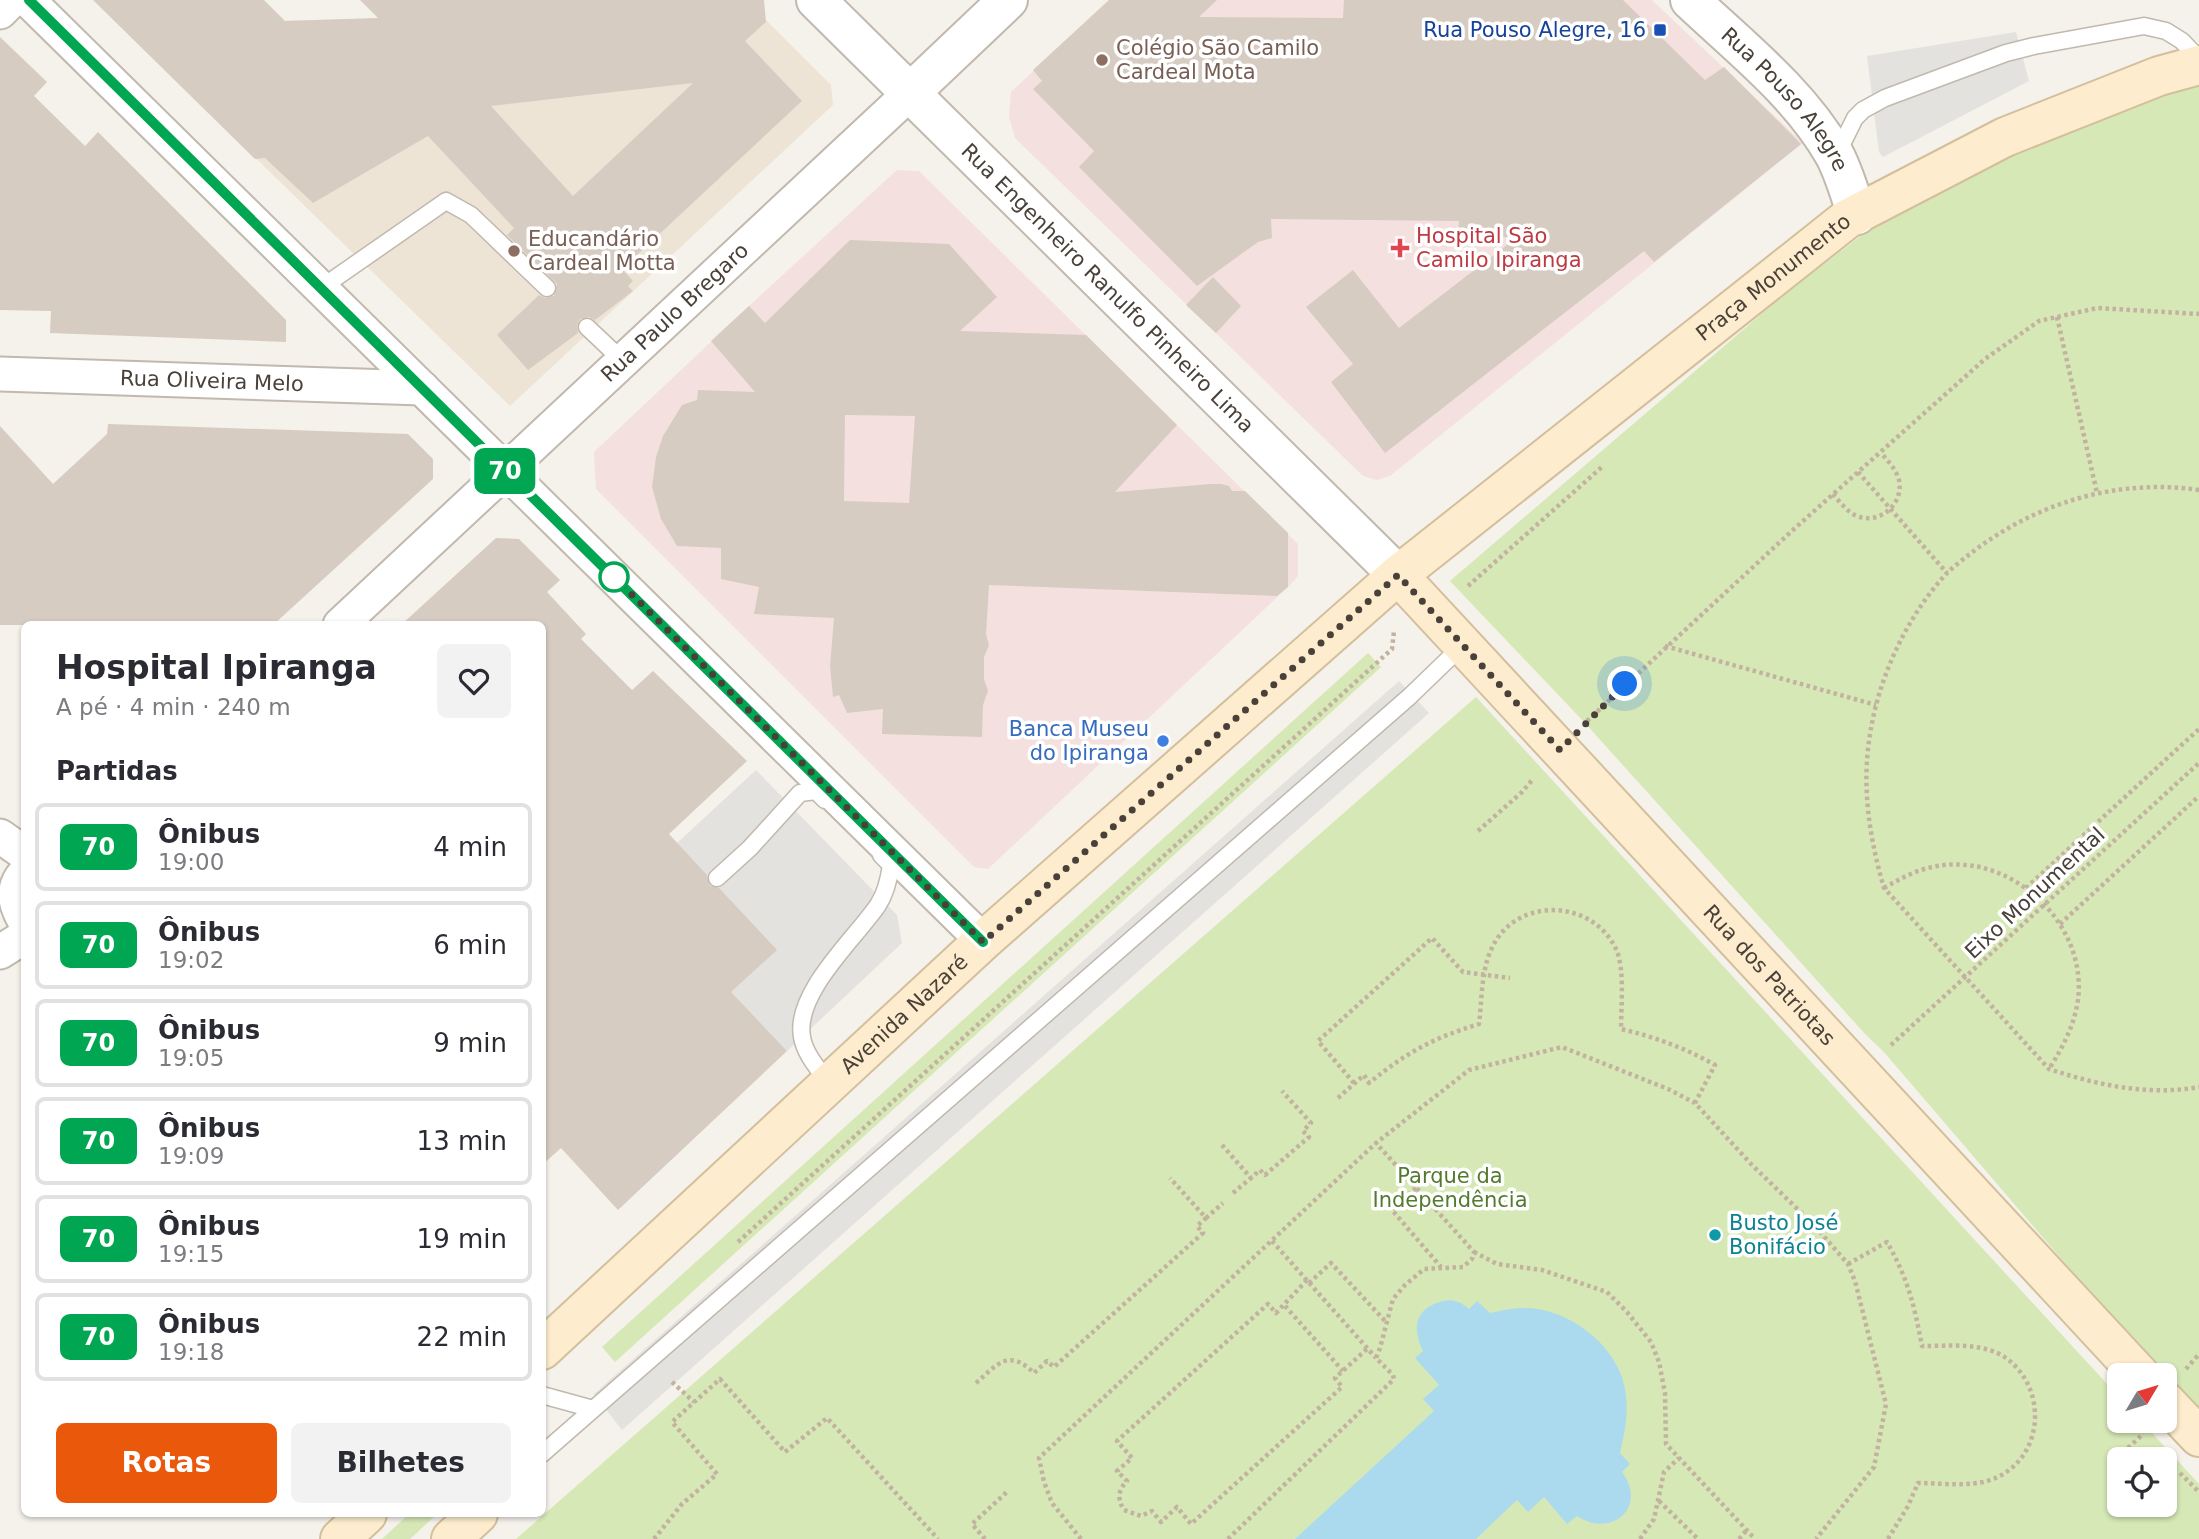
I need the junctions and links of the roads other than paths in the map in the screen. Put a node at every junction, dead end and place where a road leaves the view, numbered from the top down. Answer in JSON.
{"nodes":[{"id":1,"x":12,"y":0,"type":"edge"},
{"id":2,"x":29,"y":0,"type":"edge"},
{"id":3,"x":816,"y":0,"type":"edge"},
{"id":4,"x":1008,"y":0,"type":"edge"},
{"id":5,"x":1690,"y":0,"type":"edge"},
{"id":6,"x":0,"y":12,"type":"edge"},
{"id":7,"x":2199,"y":58,"type":"edge"},
{"id":8,"x":2199,"y":65,"type":"edge"},
{"id":9,"x":910,"y":93,"type":"junction"},
{"id":10,"x":1835,"y":157,"type":"junction"},
{"id":11,"x":1857,"y":215,"type":"junction"},
{"id":12,"x":321,"y":288,"type":"junction"},
{"id":13,"x":547,"y":288,"type":"dead end"},
{"id":14,"x":587,"y":327,"type":"dead end"},
{"id":15,"x":623,"y":362,"type":"junction"},
{"id":16,"x":0,"y":374,"type":"edge"},
{"id":17,"x":422,"y":388,"type":"junction"},
{"id":18,"x":505,"y":471,"type":"junction"},
{"id":19,"x":1398,"y":575,"type":"junction"},
{"id":20,"x":344,"y":621,"type":"edge"},
{"id":21,"x":1463,"y":645,"type":"junction"},
{"id":22,"x":0,"y":836,"type":"edge"},
{"id":23,"x":21,"y":851,"type":"edge"},
{"id":24,"x":717,"y":878,"type":"dead end"},
{"id":25,"x":21,"y":939,"type":"edge"},
{"id":26,"x":983,"y":942,"type":"junction"},
{"id":27,"x":0,"y":952,"type":"edge"},
{"id":28,"x":829,"y":1084,"type":"junction"},
{"id":29,"x":546,"y":1346,"type":"edge"},
{"id":30,"x":2129,"y":1363,"type":"edge"},
{"id":31,"x":546,"y":1396,"type":"edge"},
{"id":32,"x":593,"y":1409,"type":"junction"},
{"id":33,"x":2177,"y":1414,"type":"edge"},
{"id":34,"x":2199,"y":1437,"type":"edge"},
{"id":35,"x":546,"y":1450,"type":"edge"},
{"id":36,"x":364,"y":1517,"type":"edge"},
{"id":37,"x":475,"y":1517,"type":"edge"},
{"id":38,"x":340,"y":1539,"type":"edge"},
{"id":39,"x":451,"y":1539,"type":"edge"}],
"edges":[{"from":1,"to":6,"type":"street"},
{"from":2,"to":12,"type":"street"},
{"from":3,"to":9,"type":"street","name":"Rua Engenheiro Ranulfo Pinheiro Lima"},
{"from":4,"to":9,"type":"street","name":"Rua Paulo Bregaro"},
{"from":5,"to":10,"type":"street","name":"Rua Pouso Alegre"},
{"from":7,"to":10,"type":"lane"},
{"from":8,"to":11,"type":"main road","name":"Praça Monumento"},
{"from":9,"to":15,"type":"street","name":"Rua Paulo Bregaro"},
{"from":9,"to":19,"type":"street","name":"Rua Engenheiro Ranulfo Pinheiro Lima"},
{"from":10,"to":11,"type":"street","name":"Rua Pouso Alegre"},
{"from":11,"to":19,"type":"main road","name":"Praça Monumento"},
{"from":12,"to":13,"type":"lane"},
{"from":12,"to":17,"type":"street"},
{"from":14,"to":15,"type":"lane"},
{"from":15,"to":18,"type":"street","name":"Rua Paulo Bregaro"},
{"from":16,"to":17,"type":"street","name":"Rua Oliveira Melo"},
{"from":17,"to":18,"type":"street"},
{"from":18,"to":20,"type":"street","name":"Rua Paulo Bregaro"},
{"from":18,"to":26,"type":"street"},
{"from":19,"to":21,"type":"main road","name":"Rua dos Patriotas"},
{"from":19,"to":26,"type":"main road","name":"Avenida Nazaré"},
{"from":21,"to":30,"type":"main road","name":"Rua dos Patriotas"},
{"from":21,"to":32,"type":"lane"},
{"from":22,"to":23,"type":"street"},
{"from":24,"to":28,"type":"lane"},
{"from":25,"to":27,"type":"street"},
{"from":26,"to":28,"type":"main road","name":"Avenida Nazaré"},
{"from":28,"to":29,"type":"main road","name":"Avenida Nazaré"},
{"from":31,"to":32,"type":"lane"},
{"from":32,"to":35,"type":"lane"},
{"from":33,"to":34,"type":"main road"},
{"from":36,"to":38,"type":"main road"},
{"from":37,"to":39,"type":"main road"}]}
